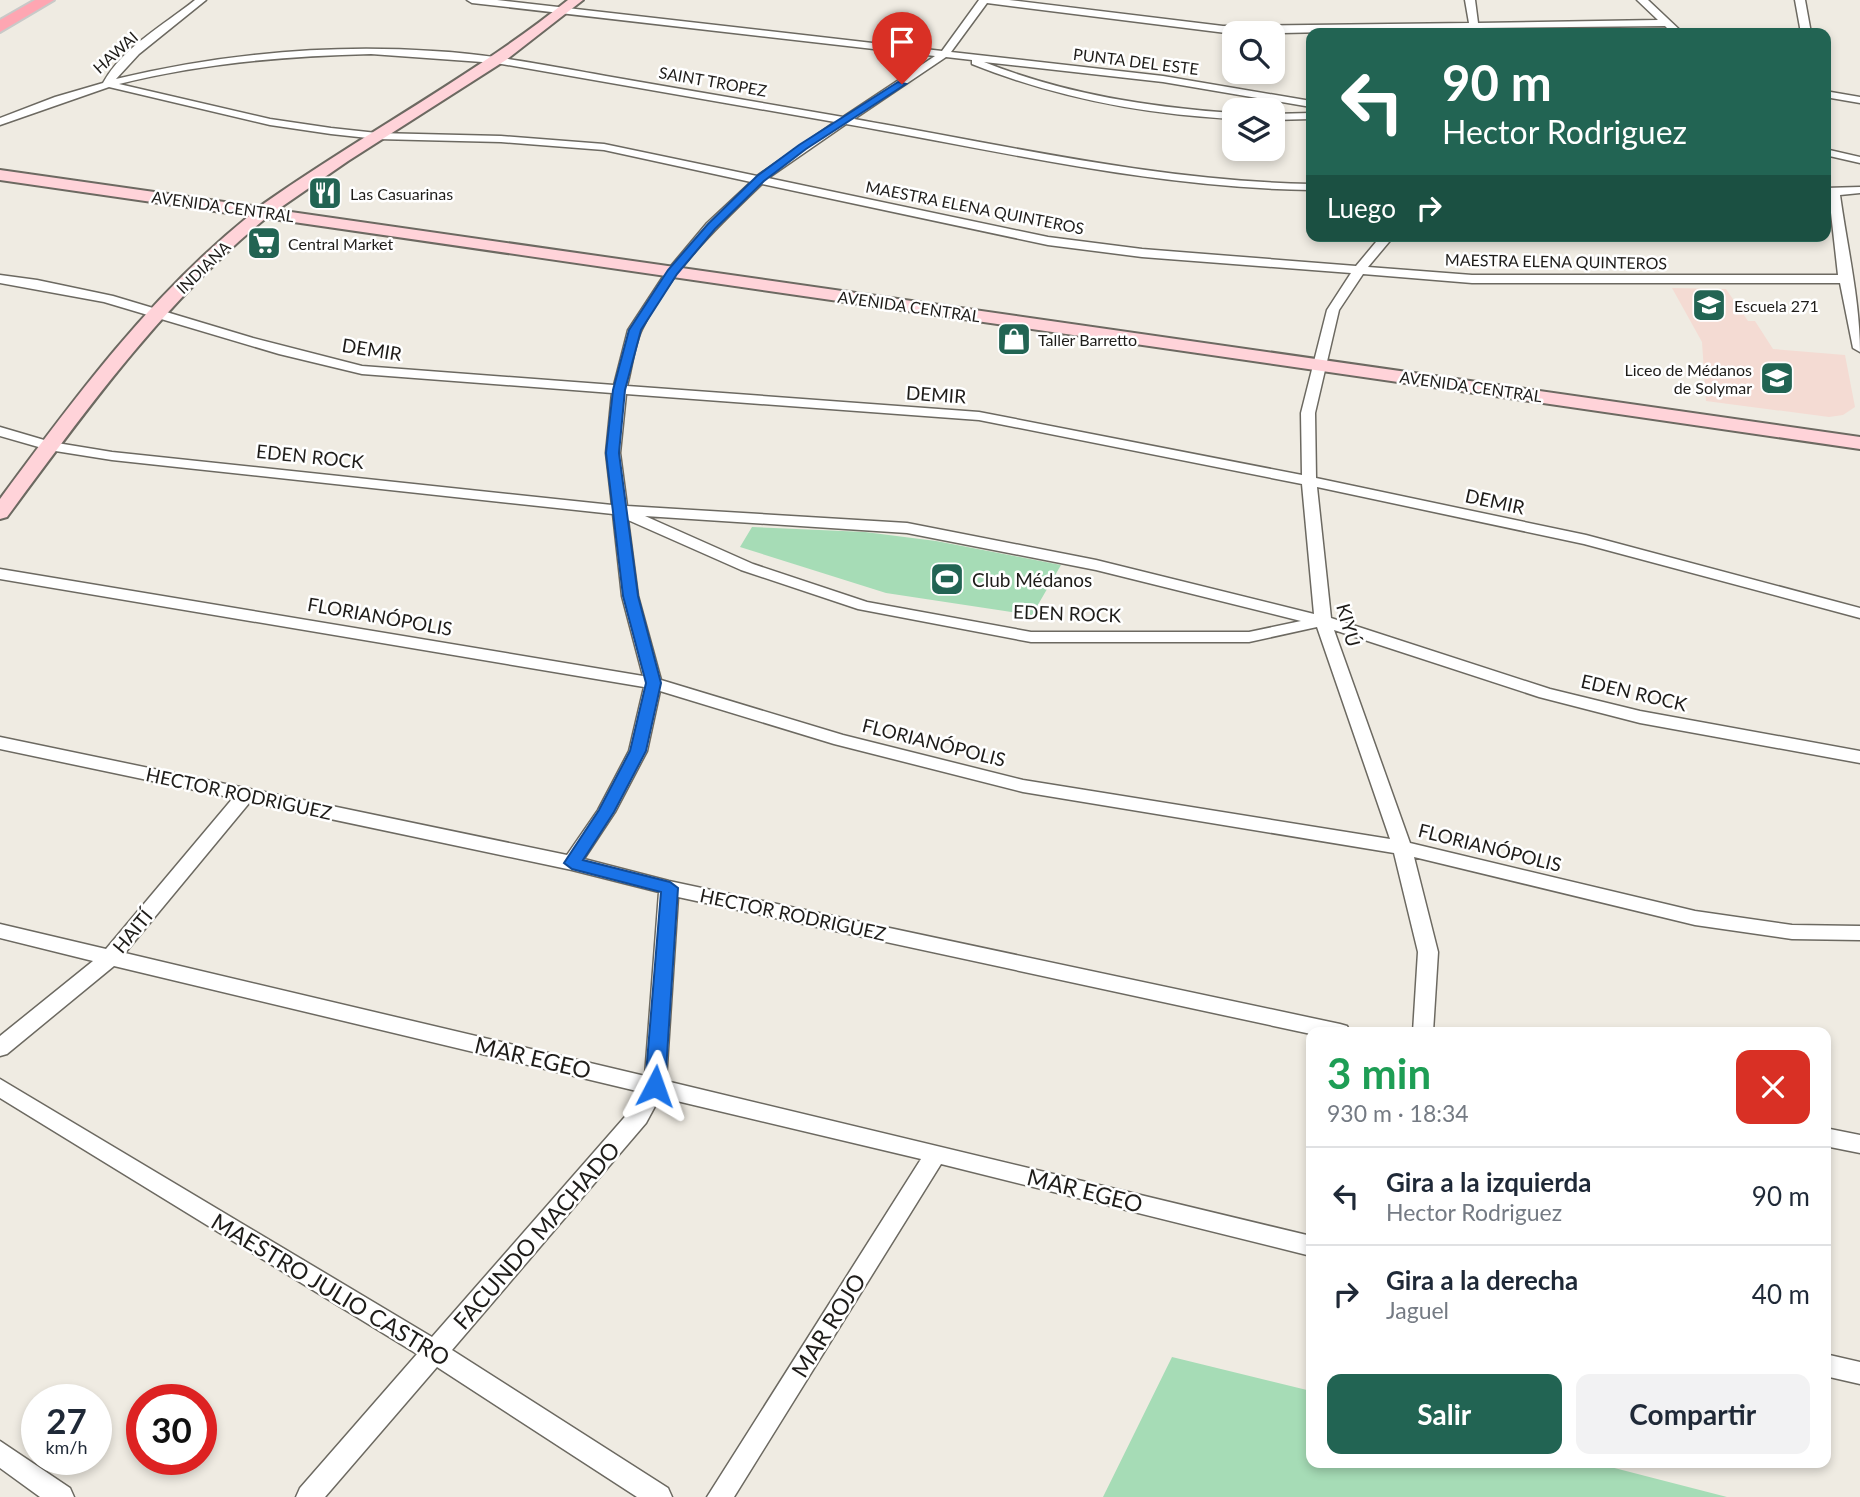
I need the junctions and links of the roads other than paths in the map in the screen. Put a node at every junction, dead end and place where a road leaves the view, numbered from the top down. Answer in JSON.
{"nodes":[{"id":1,"x":33,"y":0,"type":"edge"},
{"id":2,"x":46,"y":0,"type":"edge"},
{"id":3,"x":201,"y":0,"type":"edge"},
{"id":4,"x":472,"y":0,"type":"edge"},
{"id":5,"x":985,"y":0,"type":"edge"},
{"id":6,"x":1470,"y":0,"type":"edge"},
{"id":7,"x":1642,"y":0,"type":"edge"},
{"id":8,"x":1800,"y":0,"type":"edge"},
{"id":9,"x":570,"y":5,"type":"edge"},
{"id":10,"x":0,"y":19,"type":"edge"},
{"id":11,"x":1665,"y":23,"type":"junction"},
{"id":12,"x":0,"y":27,"type":"edge"},
{"id":13,"x":1475,"y":28,"type":"edge"},
{"id":14,"x":1507,"y":28,"type":"edge"},
{"id":15,"x":1672,"y":28,"type":"edge"},
{"id":16,"x":1805,"y":28,"type":"edge"},
{"id":17,"x":1222,"y":29,"type":"edge"},
{"id":18,"x":1285,"y":29,"type":"edge"},
{"id":19,"x":1306,"y":29,"type":"edge"},
{"id":20,"x":1285,"y":38,"type":"edge"},
{"id":21,"x":1301,"y":40,"type":"dead end"},
{"id":22,"x":951,"y":53,"type":"junction"},
{"id":23,"x":496,"y":60,"type":"junction"},
{"id":24,"x":108,"y":83,"type":"junction"},
{"id":25,"x":1831,"y":95,"type":"edge"},
{"id":26,"x":1860,"y":100,"type":"edge"},
{"id":27,"x":1306,"y":103,"type":"edge"},
{"id":28,"x":1222,"y":115,"type":"edge"},
{"id":29,"x":1306,"y":116,"type":"edge"},
{"id":30,"x":1285,"y":117,"type":"edge"},
{"id":31,"x":845,"y":120,"type":"junction"},
{"id":32,"x":0,"y":122,"type":"edge"},
{"id":33,"x":377,"y":135,"type":"junction"},
{"id":34,"x":1831,"y":151,"type":"edge"},
{"id":35,"x":1860,"y":160,"type":"edge"},
{"id":36,"x":0,"y":175,"type":"edge"},
{"id":37,"x":760,"y":178,"type":"junction"},
{"id":38,"x":1306,"y":187,"type":"edge"},
{"id":39,"x":1860,"y":190,"type":"edge"},
{"id":40,"x":1831,"y":192,"type":"edge"},
{"id":41,"x":1831,"y":203,"type":"edge"},
{"id":42,"x":263,"y":212,"type":"junction"},
{"id":43,"x":1383,"y":242,"type":"edge"},
{"id":44,"x":1360,"y":269,"type":"junction"},
{"id":45,"x":672,"y":272,"type":"junction"},
{"id":46,"x":0,"y":279,"type":"edge"},
{"id":47,"x":1845,"y":279,"type":"junction"},
{"id":48,"x":158,"y":311,"type":"junction"},
{"id":49,"x":1860,"y":348,"type":"edge"},
{"id":50,"x":1318,"y":364,"type":"junction"},
{"id":51,"x":619,"y":390,"type":"junction"},
{"id":52,"x":0,"y":431,"type":"edge"},
{"id":53,"x":1860,"y":443,"type":"edge"},
{"id":54,"x":49,"y":446,"type":"junction"},
{"id":55,"x":1309,"y":481,"type":"junction"},
{"id":56,"x":618,"y":510,"type":"junction"},
{"id":57,"x":0,"y":513,"type":"edge"},
{"id":58,"x":0,"y":573,"type":"edge"},
{"id":59,"x":1860,"y":613,"type":"edge"},
{"id":60,"x":1323,"y":621,"type":"junction"},
{"id":61,"x":653,"y":683,"type":"junction"},
{"id":62,"x":0,"y":743,"type":"edge"},
{"id":63,"x":1860,"y":757,"type":"edge"},
{"id":64,"x":246,"y":794,"type":"junction"},
{"id":65,"x":1402,"y":848,"type":"junction"},
{"id":66,"x":572,"y":863,"type":"junction"},
{"id":67,"x":670,"y":888,"type":"junction"},
{"id":68,"x":0,"y":931,"type":"edge"},
{"id":69,"x":1860,"y":933,"type":"edge"},
{"id":70,"x":110,"y":958,"type":"junction"},
{"id":71,"x":1317,"y":1027,"type":"edge"},
{"id":72,"x":1423,"y":1027,"type":"edge"},
{"id":73,"x":0,"y":1048,"type":"edge"},
{"id":74,"x":655,"y":1086,"type":"junction"},
{"id":75,"x":0,"y":1087,"type":"edge"},
{"id":76,"x":1831,"y":1138,"type":"edge"},
{"id":77,"x":1860,"y":1144,"type":"edge"},
{"id":78,"x":936,"y":1154,"type":"junction"},
{"id":79,"x":1306,"y":1245,"type":"edge"},
{"id":80,"x":435,"y":1352,"type":"junction"},
{"id":81,"x":1831,"y":1367,"type":"edge"},
{"id":82,"x":1860,"y":1373,"type":"edge"},
{"id":83,"x":0,"y":1453,"type":"edge"},
{"id":84,"x":61,"y":1497,"type":"edge"},
{"id":85,"x":309,"y":1497,"type":"edge"},
{"id":86,"x":659,"y":1497,"type":"edge"},
{"id":87,"x":720,"y":1497,"type":"edge"}],
"edges":[{"from":1,"to":10,"type":"main road"},
{"from":2,"to":12,"type":"main road"},
{"from":3,"to":24,"type":"street","name":"HAWAI"},
{"from":4,"to":9,"type":"street","name":"PUNTA DEL ESTE"},
{"from":5,"to":17,"type":"street"},
{"from":5,"to":22,"type":"street"},
{"from":6,"to":13,"type":"street"},
{"from":7,"to":11,"type":"street"},
{"from":8,"to":16,"type":"street"},
{"from":9,"to":22,"type":"street","name":"PUNTA DEL ESTE"},
{"from":9,"to":23,"type":"street","name":"INDIANA"},
{"from":11,"to":14,"type":"street"},
{"from":11,"to":15,"type":"street"},
{"from":18,"to":19,"type":"street"},
{"from":20,"to":21,"type":"street"},
{"from":22,"to":27,"type":"street","name":"PUNTA DEL ESTE"},
{"from":22,"to":28,"type":"street","name":"PUNTA DEL ESTE"},
{"from":22,"to":31,"type":"street"},
{"from":23,"to":24,"type":"street","name":"SAINT TROPEZ"},
{"from":23,"to":31,"type":"street","name":"SAINT TROPEZ"},
{"from":23,"to":33,"type":"street","name":"INDIANA"},
{"from":24,"to":32,"type":"street","name":"HAWAI"},
{"from":24,"to":33,"type":"street","name":"MAESTRA ELENA QUINTEROS"},
{"from":25,"to":26,"type":"street"},
{"from":29,"to":30,"type":"street"},
{"from":31,"to":37,"type":"street"},
{"from":31,"to":38,"type":"street","name":"SAINT TROPEZ"},
{"from":33,"to":37,"type":"street","name":"MAESTRA ELENA QUINTEROS"},
{"from":33,"to":42,"type":"street","name":"INDIANA"},
{"from":34,"to":35,"type":"street"},
{"from":36,"to":42,"type":"street","name":"AVENIDA CENTRAL"},
{"from":37,"to":44,"type":"street","name":"MAESTRA ELENA QUINTEROS"},
{"from":37,"to":45,"type":"street"},
{"from":39,"to":40,"type":"street"},
{"from":41,"to":47,"type":"street"},
{"from":42,"to":45,"type":"street","name":"AVENIDA CENTRAL"},
{"from":42,"to":48,"type":"street","name":"INDIANA"},
{"from":43,"to":44,"type":"street","name":"KIYÚ"},
{"from":44,"to":47,"type":"street","name":"MAESTRA ELENA QUINTEROS"},
{"from":44,"to":50,"type":"street","name":"KIYÚ"},
{"from":45,"to":50,"type":"street","name":"AVENIDA CENTRAL"},
{"from":45,"to":51,"type":"street"},
{"from":46,"to":48,"type":"street","name":"DEMIR"},
{"from":47,"to":49,"type":"street"},
{"from":48,"to":51,"type":"street","name":"DEMIR"},
{"from":48,"to":54,"type":"street","name":"INDIANA"},
{"from":50,"to":53,"type":"street","name":"AVENIDA CENTRAL"},
{"from":50,"to":55,"type":"street","name":"KIYÚ"},
{"from":51,"to":55,"type":"street","name":"DEMIR"},
{"from":51,"to":56,"type":"street"},
{"from":52,"to":54,"type":"street","name":"EDEN ROCK"},
{"from":54,"to":56,"type":"street","name":"EDEN ROCK"},
{"from":54,"to":57,"type":"street","name":"INDIANA"},
{"from":55,"to":59,"type":"street","name":"DEMIR"},
{"from":55,"to":60,"type":"street","name":"KIYÚ"},
{"from":56,"to":60,"type":"street","name":"EDEN ROCK"},
{"from":56,"to":60,"type":"street","name":"EDEN ROCK"},
{"from":56,"to":61,"type":"street"},
{"from":58,"to":61,"type":"street","name":"FLORIANÓPOLIS"},
{"from":60,"to":63,"type":"street","name":"EDEN ROCK"},
{"from":60,"to":65,"type":"street","name":"KIYÚ"},
{"from":61,"to":65,"type":"street","name":"FLORIANÓPOLIS"},
{"from":61,"to":66,"type":"street"},
{"from":62,"to":64,"type":"street","name":"HECTOR RODRIGUEZ"},
{"from":64,"to":66,"type":"street","name":"HECTOR RODRIGUEZ"},
{"from":64,"to":70,"type":"street","name":"HAITÍ"},
{"from":65,"to":69,"type":"street","name":"FLORIANÓPOLIS"},
{"from":65,"to":72,"type":"street","name":"KIYÚ"},
{"from":66,"to":67,"type":"street","name":"HECTOR RODRIGUEZ"},
{"from":67,"to":71,"type":"street","name":"HECTOR RODRIGUEZ"},
{"from":67,"to":74,"type":"street","name":"FACUNDO MACHADO"},
{"from":68,"to":70,"type":"street","name":"MAR EGEO"},
{"from":70,"to":73,"type":"street","name":"HAITÍ"},
{"from":70,"to":74,"type":"street","name":"MAR EGEO"},
{"from":74,"to":78,"type":"street","name":"MAR EGEO"},
{"from":74,"to":80,"type":"street","name":"FACUNDO MACHADO"},
{"from":75,"to":80,"type":"street","name":"MAESTRO JULIO CASTRO"},
{"from":76,"to":77,"type":"street"},
{"from":78,"to":79,"type":"street","name":"MAR EGEO"},
{"from":78,"to":87,"type":"street","name":"MAR ROJO"},
{"from":80,"to":85,"type":"street","name":"FACUNDO MACHADO"},
{"from":80,"to":86,"type":"street","name":"MAESTRO JULIO CASTRO"},
{"from":81,"to":82,"type":"street"},
{"from":83,"to":84,"type":"street"}]}
